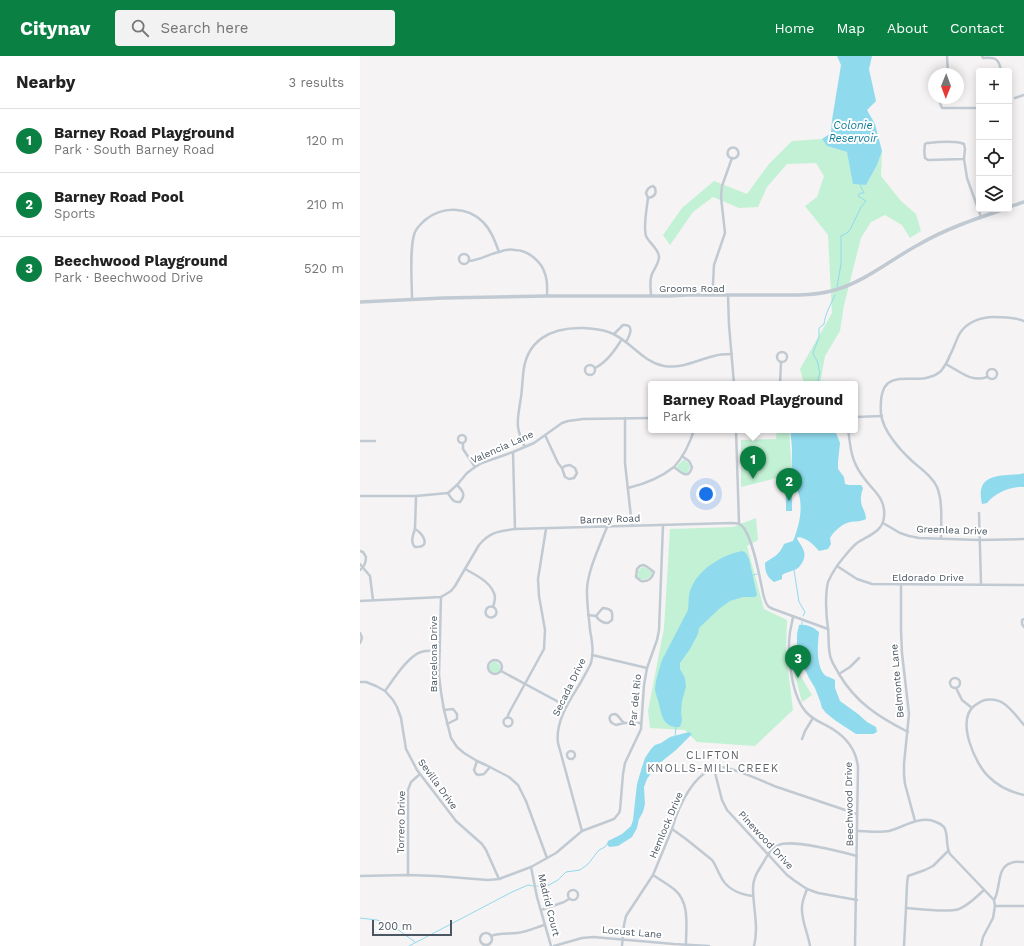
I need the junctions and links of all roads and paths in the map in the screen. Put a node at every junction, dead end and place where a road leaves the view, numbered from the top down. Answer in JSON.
{"nodes":[{"id":1,"x":947,"y":56,"type":"edge"},
{"id":2,"x":983,"y":57,"type":"edge"},
{"id":3,"x":948,"y":68,"type":"edge"},
{"id":4,"x":1001,"y":68,"type":"edge"},
{"id":5,"x":1024,"y":95,"type":"edge"},
{"id":6,"x":1015,"y":98,"type":"dead end"},
{"id":7,"x":940,"y":104,"type":"edge"},
{"id":8,"x":976,"y":108,"type":"edge"},
{"id":9,"x":732,"y":158,"type":"junction"},
{"id":10,"x":964,"y":159,"type":"junction"},
{"id":11,"x":648,"y":198,"type":"junction"},
{"id":12,"x":1024,"y":202,"type":"edge"},
{"id":13,"x":1012,"y":207,"type":"edge"},
{"id":14,"x":996,"y":212,"type":"edge"},
{"id":15,"x":981,"y":217,"type":"junction"},
{"id":16,"x":499,"y":252,"type":"junction"},
{"id":17,"x":469,"y":261,"type":"junction"},
{"id":18,"x":714,"y":295,"type":"junction"},
{"id":19,"x":547,"y":296,"type":"junction"},
{"id":20,"x":651,"y":296,"type":"junction"},
{"id":21,"x":728,"y":296,"type":"junction"},
{"id":22,"x":412,"y":299,"type":"junction"},
{"id":23,"x":360,"y":302,"type":"edge"},
{"id":24,"x":1024,"y":321,"type":"edge"},
{"id":25,"x":614,"y":334,"type":"junction"},
{"id":26,"x":622,"y":339,"type":"junction"},
{"id":27,"x":626,"y":342,"type":"junction"},
{"id":28,"x":732,"y":354,"type":"junction"},
{"id":29,"x":782,"y":362,"type":"junction"},
{"id":30,"x":946,"y":364,"type":"junction"},
{"id":31,"x":595,"y":368,"type":"junction"},
{"id":32,"x":987,"y":377,"type":"junction"},
{"id":33,"x":734,"y":381,"type":"edge"},
{"id":34,"x":780,"y":381,"type":"edge"},
{"id":35,"x":882,"y":416,"type":"junction"},
{"id":36,"x":858,"y":417,"type":"edge"},
{"id":37,"x":625,"y":418,"type":"junction"},
{"id":38,"x":648,"y":418,"type":"edge"},
{"id":39,"x":693,"y":433,"type":"edge"},
{"id":40,"x":736,"y":433,"type":"edge"},
{"id":41,"x":849,"y":433,"type":"edge"},
{"id":42,"x":545,"y":435,"type":"junction"},
{"id":43,"x":360,"y":441,"type":"edge"},
{"id":44,"x":375,"y":441,"type":"dead end"},
{"id":45,"x":463,"y":444,"type":"dead end"},
{"id":46,"x":525,"y":447,"type":"junction"},
{"id":47,"x":513,"y":452,"type":"junction"},
{"id":48,"x":682,"y":457,"type":"junction"},
{"id":49,"x":475,"y":467,"type":"junction"},
{"id":50,"x":674,"y":467,"type":"junction"},
{"id":51,"x":562,"y":468,"type":"junction"},
{"id":52,"x":457,"y":485,"type":"junction"},
{"id":53,"x":628,"y":488,"type":"junction"},
{"id":54,"x":448,"y":493,"type":"junction"},
{"id":55,"x":360,"y":496,"type":"edge"},
{"id":56,"x":416,"y":496,"type":"junction"},
{"id":57,"x":979,"y":513,"type":"dead end"},
{"id":58,"x":883,"y":523,"type":"junction"},
{"id":59,"x":739,"y":524,"type":"junction"},
{"id":60,"x":663,"y":525,"type":"junction"},
{"id":61,"x":632,"y":526,"type":"junction"},
{"id":62,"x":607,"y":527,"type":"junction"},
{"id":63,"x":415,"y":528,"type":"junction"},
{"id":64,"x":515,"y":529,"type":"junction"},
{"id":65,"x":546,"y":529,"type":"junction"},
{"id":66,"x":941,"y":538,"type":"junction"},
{"id":67,"x":1024,"y":539,"type":"edge"},
{"id":68,"x":980,"y":540,"type":"junction"},
{"id":69,"x":360,"y":551,"type":"edge"},
{"id":70,"x":360,"y":564,"type":"edge"},
{"id":71,"x":837,"y":566,"type":"junction"},
{"id":72,"x":363,"y":568,"type":"junction"},
{"id":73,"x":465,"y":569,"type":"junction"},
{"id":74,"x":360,"y":570,"type":"edge"},
{"id":75,"x":654,"y":572,"type":"junction"},
{"id":76,"x":661,"y":573,"type":"junction"},
{"id":77,"x":981,"y":584,"type":"junction"},
{"id":78,"x":901,"y":585,"type":"junction"},
{"id":79,"x":1024,"y":585,"type":"edge"},
{"id":80,"x":441,"y":597,"type":"junction"},
{"id":81,"x":373,"y":600,"type":"junction"},
{"id":82,"x":360,"y":601,"type":"edge"},
{"id":83,"x":493,"y":607,"type":"junction"},
{"id":84,"x":588,"y":615,"type":"junction"},
{"id":85,"x":596,"y":616,"type":"junction"},
{"id":86,"x":793,"y":617,"type":"junction"},
{"id":87,"x":1024,"y":619,"type":"edge"},
{"id":88,"x":1024,"y":628,"type":"edge"},
{"id":89,"x":828,"y":629,"type":"junction"},
{"id":90,"x":360,"y":633,"type":"edge"},
{"id":91,"x":360,"y":643,"type":"edge"},
{"id":92,"x":440,"y":651,"type":"junction"},
{"id":93,"x":592,"y":655,"type":"junction"},
{"id":94,"x":858,"y":658,"type":"dead end"},
{"id":95,"x":647,"y":668,"type":"junction"},
{"id":96,"x":501,"y":671,"type":"junction"},
{"id":97,"x":839,"y":674,"type":"junction"},
{"id":98,"x":360,"y":682,"type":"edge"},
{"id":99,"x":525,"y":684,"type":"junction"},
{"id":100,"x":956,"y":688,"type":"dead end"},
{"id":101,"x":385,"y":691,"type":"junction"},
{"id":102,"x":566,"y":706,"type":"junction"},
{"id":103,"x":972,"y":708,"type":"junction"},
{"id":104,"x":444,"y":710,"type":"junction"},
{"id":105,"x":507,"y":718,"type":"dead end"},
{"id":106,"x":813,"y":718,"type":"junction"},
{"id":107,"x":624,"y":723,"type":"junction"},
{"id":108,"x":642,"y":723,"type":"junction"},
{"id":109,"x":447,"y":724,"type":"junction"},
{"id":110,"x":1024,"y":725,"type":"edge"},
{"id":111,"x":908,"y":732,"type":"junction"},
{"id":112,"x":802,"y":739,"type":"dead end"},
{"id":113,"x":567,"y":756,"type":"dead end"},
{"id":114,"x":562,"y":757,"type":"junction"},
{"id":115,"x":477,"y":761,"type":"junction"},
{"id":116,"x":490,"y":767,"type":"junction"},
{"id":117,"x":714,"y":769,"type":"junction"},
{"id":118,"x":420,"y":774,"type":"junction"},
{"id":119,"x":1024,"y":795,"type":"edge"},
{"id":120,"x":857,"y":814,"type":"junction"},
{"id":121,"x":915,"y":821,"type":"junction"},
{"id":122,"x":672,"y":829,"type":"junction"},
{"id":123,"x":582,"y":831,"type":"junction"},
{"id":124,"x":858,"y":831,"type":"junction"},
{"id":125,"x":948,"y":851,"type":"junction"},
{"id":126,"x":768,"y":855,"type":"junction"},
{"id":127,"x":857,"y":856,"type":"junction"},
{"id":128,"x":548,"y":858,"type":"junction"},
{"id":129,"x":1024,"y":862,"type":"edge"},
{"id":130,"x":531,"y":867,"type":"junction"},
{"id":131,"x":408,"y":875,"type":"junction"},
{"id":132,"x":653,"y":875,"type":"junction"},
{"id":133,"x":360,"y":876,"type":"edge"},
{"id":134,"x":499,"y":879,"type":"junction"},
{"id":135,"x":807,"y":889,"type":"junction"},
{"id":136,"x":984,"y":890,"type":"junction"},
{"id":137,"x":753,"y":896,"type":"junction"},
{"id":138,"x":569,"y":898,"type":"junction"},
{"id":139,"x":857,"y":900,"type":"junction"},
{"id":140,"x":994,"y":900,"type":"junction"},
{"id":141,"x":995,"y":906,"type":"junction"},
{"id":142,"x":1024,"y":906,"type":"edge"},
{"id":143,"x":906,"y":908,"type":"junction"},
{"id":144,"x":541,"y":910,"type":"junction"},
{"id":145,"x":544,"y":925,"type":"junction"},
{"id":146,"x":491,"y":936,"type":"junction"},
{"id":147,"x":622,"y":940,"type":"junction"},
{"id":148,"x":686,"y":944,"type":"junction"},
{"id":149,"x":553,"y":946,"type":"edge"},
{"id":150,"x":622,"y":946,"type":"edge"},
{"id":151,"x":709,"y":946,"type":"edge"},
{"id":152,"x":754,"y":946,"type":"edge"},
{"id":153,"x":810,"y":946,"type":"edge"},
{"id":154,"x":855,"y":946,"type":"edge"},
{"id":155,"x":904,"y":946,"type":"edge"},
{"id":156,"x":981,"y":946,"type":"edge"}],
"edges":[{"from":1,"to":3,"type":"street"},
{"from":2,"to":4,"type":"street"},
{"from":5,"to":6,"type":"street"},
{"from":7,"to":8,"type":"street"},
{"from":9,"to":9,"type":"street"},
{"from":9,"to":18,"type":"street"},
{"from":10,"to":10,"type":"street"},
{"from":10,"to":15,"type":"street"},
{"from":11,"to":11,"type":"street"},
{"from":11,"to":20,"type":"street"},
{"from":12,"to":13,"type":"street"},
{"from":14,"to":15,"type":"street","name":"Grooms Road"},
{"from":15,"to":21,"type":"street","name":"Grooms Road"},
{"from":16,"to":17,"type":"street"},
{"from":16,"to":19,"type":"street"},
{"from":16,"to":22,"type":"street"},
{"from":17,"to":17,"type":"street"},
{"from":18,"to":20,"type":"street","name":"Grooms Road"},
{"from":18,"to":21,"type":"street","name":"Grooms Road"},
{"from":19,"to":20,"type":"street","name":"Grooms Road"},
{"from":19,"to":22,"type":"street","name":"Grooms Road"},
{"from":21,"to":28,"type":"street"},
{"from":22,"to":23,"type":"street","name":"Grooms Road"},
{"from":24,"to":30,"type":"street"},
{"from":25,"to":26,"type":"street"},
{"from":25,"to":27,"type":"street"},
{"from":25,"to":46,"type":"street"},
{"from":26,"to":27,"type":"street"},
{"from":26,"to":31,"type":"street"},
{"from":27,"to":28,"type":"street"},
{"from":28,"to":33,"type":"street"},
{"from":29,"to":29,"type":"street"},
{"from":29,"to":34,"type":"street"},
{"from":30,"to":32,"type":"street"},
{"from":30,"to":35,"type":"street"},
{"from":31,"to":31,"type":"street"},
{"from":32,"to":32,"type":"street"},
{"from":35,"to":36,"type":"street"},
{"from":35,"to":66,"type":"street"},
{"from":37,"to":38,"type":"street","name":"Valencia Lane"},
{"from":37,"to":42,"type":"street","name":"Valencia Lane"},
{"from":37,"to":53,"type":"street"},
{"from":39,"to":48,"type":"street"},
{"from":40,"to":59,"type":"street"},
{"from":41,"to":58,"type":"street"},
{"from":42,"to":46,"type":"street","name":"Valencia Lane"},
{"from":42,"to":51,"type":"street"},
{"from":43,"to":44,"type":"street"},
{"from":45,"to":49,"type":"street"},
{"from":46,"to":47,"type":"street","name":"Valencia Lane"},
{"from":47,"to":49,"type":"street","name":"Valencia Lane"},
{"from":47,"to":64,"type":"street"},
{"from":48,"to":50,"type":"street"},
{"from":48,"to":50,"type":"street"},
{"from":49,"to":52,"type":"street","name":"Valencia Lane"},
{"from":50,"to":53,"type":"street"},
{"from":51,"to":51,"type":"street"},
{"from":52,"to":54,"type":"street","name":"Valencia Lane"},
{"from":52,"to":54,"type":"street"},
{"from":53,"to":61,"type":"street"},
{"from":54,"to":56,"type":"street"},
{"from":55,"to":56,"type":"street"},
{"from":56,"to":63,"type":"street"},
{"from":57,"to":68,"type":"street"},
{"from":58,"to":66,"type":"street","name":"Greenlea Drive"},
{"from":58,"to":71,"type":"street"},
{"from":59,"to":60,"type":"street","name":"Barney Road"},
{"from":59,"to":86,"type":"street"},
{"from":60,"to":61,"type":"street","name":"Barney Road"},
{"from":60,"to":76,"type":"street","name":"Par del Rio"},
{"from":61,"to":62,"type":"street","name":"Barney Road"},
{"from":62,"to":65,"type":"street","name":"Barney Road"},
{"from":62,"to":84,"type":"street","name":"Secada Drive"},
{"from":63,"to":63,"type":"street"},
{"from":64,"to":65,"type":"street","name":"Barney Road"},
{"from":64,"to":73,"type":"street","name":"Barney Road"},
{"from":65,"to":99,"type":"street"},
{"from":66,"to":68,"type":"street","name":"Greenlea Drive"},
{"from":67,"to":68,"type":"street","name":"Greenlea Drive"},
{"from":68,"to":77,"type":"street"},
{"from":69,"to":72,"type":"street"},
{"from":70,"to":72,"type":"street"},
{"from":71,"to":78,"type":"street","name":"Eldorado Drive"},
{"from":71,"to":89,"type":"street"},
{"from":72,"to":74,"type":"street"},
{"from":72,"to":81,"type":"street"},
{"from":73,"to":80,"type":"street","name":"Barney Road"},
{"from":73,"to":83,"type":"street"},
{"from":75,"to":75,"type":"street"},
{"from":75,"to":76,"type":"street"},
{"from":76,"to":95,"type":"street","name":"Par del Rio"},
{"from":77,"to":78,"type":"street","name":"Eldorado Drive"},
{"from":77,"to":79,"type":"street","name":"Eldorado Drive"},
{"from":78,"to":111,"type":"street","name":"Belmonte Lane"},
{"from":80,"to":81,"type":"street"},
{"from":80,"to":92,"type":"street","name":"Barcelona Drive"},
{"from":81,"to":82,"type":"street"},
{"from":83,"to":83,"type":"street"},
{"from":84,"to":85,"type":"street"},
{"from":84,"to":93,"type":"street","name":"Secada Drive"},
{"from":85,"to":85,"type":"street"},
{"from":86,"to":89,"type":"street"},
{"from":86,"to":106,"type":"street","name":"Beechwood Drive"},
{"from":87,"to":88,"type":"street"},
{"from":89,"to":97,"type":"street"},
{"from":90,"to":91,"type":"street"},
{"from":92,"to":101,"type":"street"},
{"from":92,"to":104,"type":"street","name":"Barcelona Drive"},
{"from":93,"to":95,"type":"street"},
{"from":93,"to":102,"type":"street","name":"Secada Drive"},
{"from":94,"to":97,"type":"street"},
{"from":95,"to":108,"type":"street","name":"Par del Rio"},
{"from":96,"to":96,"type":"street"},
{"from":96,"to":99,"type":"street"},
{"from":97,"to":111,"type":"street"},
{"from":98,"to":101,"type":"street","name":"Sevilla Drive"},
{"from":99,"to":102,"type":"street"},
{"from":99,"to":105,"type":"street"},
{"from":100,"to":103,"type":"street"},
{"from":101,"to":118,"type":"street","name":"Sevilla Drive"},
{"from":102,"to":114,"type":"street","name":"Secada Drive"},
{"from":103,"to":110,"type":"street"},
{"from":103,"to":119,"type":"street"},
{"from":104,"to":109,"type":"street","name":"Barcelona Drive"},
{"from":104,"to":109,"type":"street"},
{"from":106,"to":112,"type":"street"},
{"from":106,"to":120,"type":"street","name":"Beechwood Drive"},
{"from":107,"to":107,"type":"street"},
{"from":107,"to":108,"type":"street"},
{"from":108,"to":123,"type":"street","name":"Par del Rio"},
{"from":109,"to":115,"type":"street","name":"Barcelona Drive"},
{"from":111,"to":121,"type":"street","name":"Belmonte Lane"},
{"from":113,"to":114,"type":"street"},
{"from":114,"to":123,"type":"street","name":"Secada Drive"},
{"from":115,"to":116,"type":"street","name":"Barcelona Drive"},
{"from":115,"to":116,"type":"street"},
{"from":116,"to":128,"type":"street","name":"Barcelona Drive"},
{"from":117,"to":120,"type":"street"},
{"from":117,"to":122,"type":"street","name":"Hemlock Drive"},
{"from":117,"to":126,"type":"street","name":"Pinewood Drive"},
{"from":118,"to":131,"type":"street","name":"Torrero Drive"},
{"from":118,"to":134,"type":"street","name":"Sevilla Drive"},
{"from":120,"to":124,"type":"street","name":"Beechwood Drive"},
{"from":121,"to":124,"type":"street"},
{"from":121,"to":125,"type":"street"},
{"from":122,"to":132,"type":"street","name":"Hemlock Drive"},
{"from":122,"to":137,"type":"street"},
{"from":123,"to":128,"type":"street","name":"Par del Rio"},
{"from":124,"to":127,"type":"street","name":"Beechwood Drive"},
{"from":125,"to":136,"type":"street"},
{"from":125,"to":143,"type":"street"},
{"from":126,"to":127,"type":"street"},
{"from":126,"to":135,"type":"street","name":"Pinewood Drive"},
{"from":126,"to":137,"type":"street"},
{"from":127,"to":139,"type":"street","name":"Beechwood Drive"},
{"from":128,"to":130,"type":"street","name":"Par del Rio"},
{"from":129,"to":140,"type":"street"},
{"from":130,"to":134,"type":"street","name":"Par del Rio"},
{"from":130,"to":144,"type":"street","name":"Madrid Court"},
{"from":131,"to":133,"type":"street","name":"Par del Rio"},
{"from":131,"to":134,"type":"street","name":"Par del Rio"},
{"from":132,"to":147,"type":"street","name":"Hemlock Drive"},
{"from":132,"to":148,"type":"street"},
{"from":135,"to":139,"type":"street","name":"Pinewood Drive"},
{"from":135,"to":153,"type":"street"},
{"from":136,"to":140,"type":"street"},
{"from":136,"to":143,"type":"street"},
{"from":137,"to":152,"type":"street"},
{"from":138,"to":138,"type":"street"},
{"from":138,"to":144,"type":"street"},
{"from":139,"to":154,"type":"street","name":"Beechwood Drive"},
{"from":140,"to":141,"type":"street"},
{"from":141,"to":142,"type":"street"},
{"from":141,"to":156,"type":"street"},
{"from":143,"to":155,"type":"street"},
{"from":144,"to":145,"type":"street","name":"Madrid Court"},
{"from":145,"to":146,"type":"street"},
{"from":145,"to":149,"type":"street","name":"Madrid Court"},
{"from":146,"to":146,"type":"street"},
{"from":147,"to":148,"type":"street","name":"Locust Lane"},
{"from":147,"to":149,"type":"street","name":"Locust Lane"},
{"from":147,"to":150,"type":"street","name":"Hemlock Drive"},
{"from":148,"to":151,"type":"street","name":"Locust Lane"}]}
